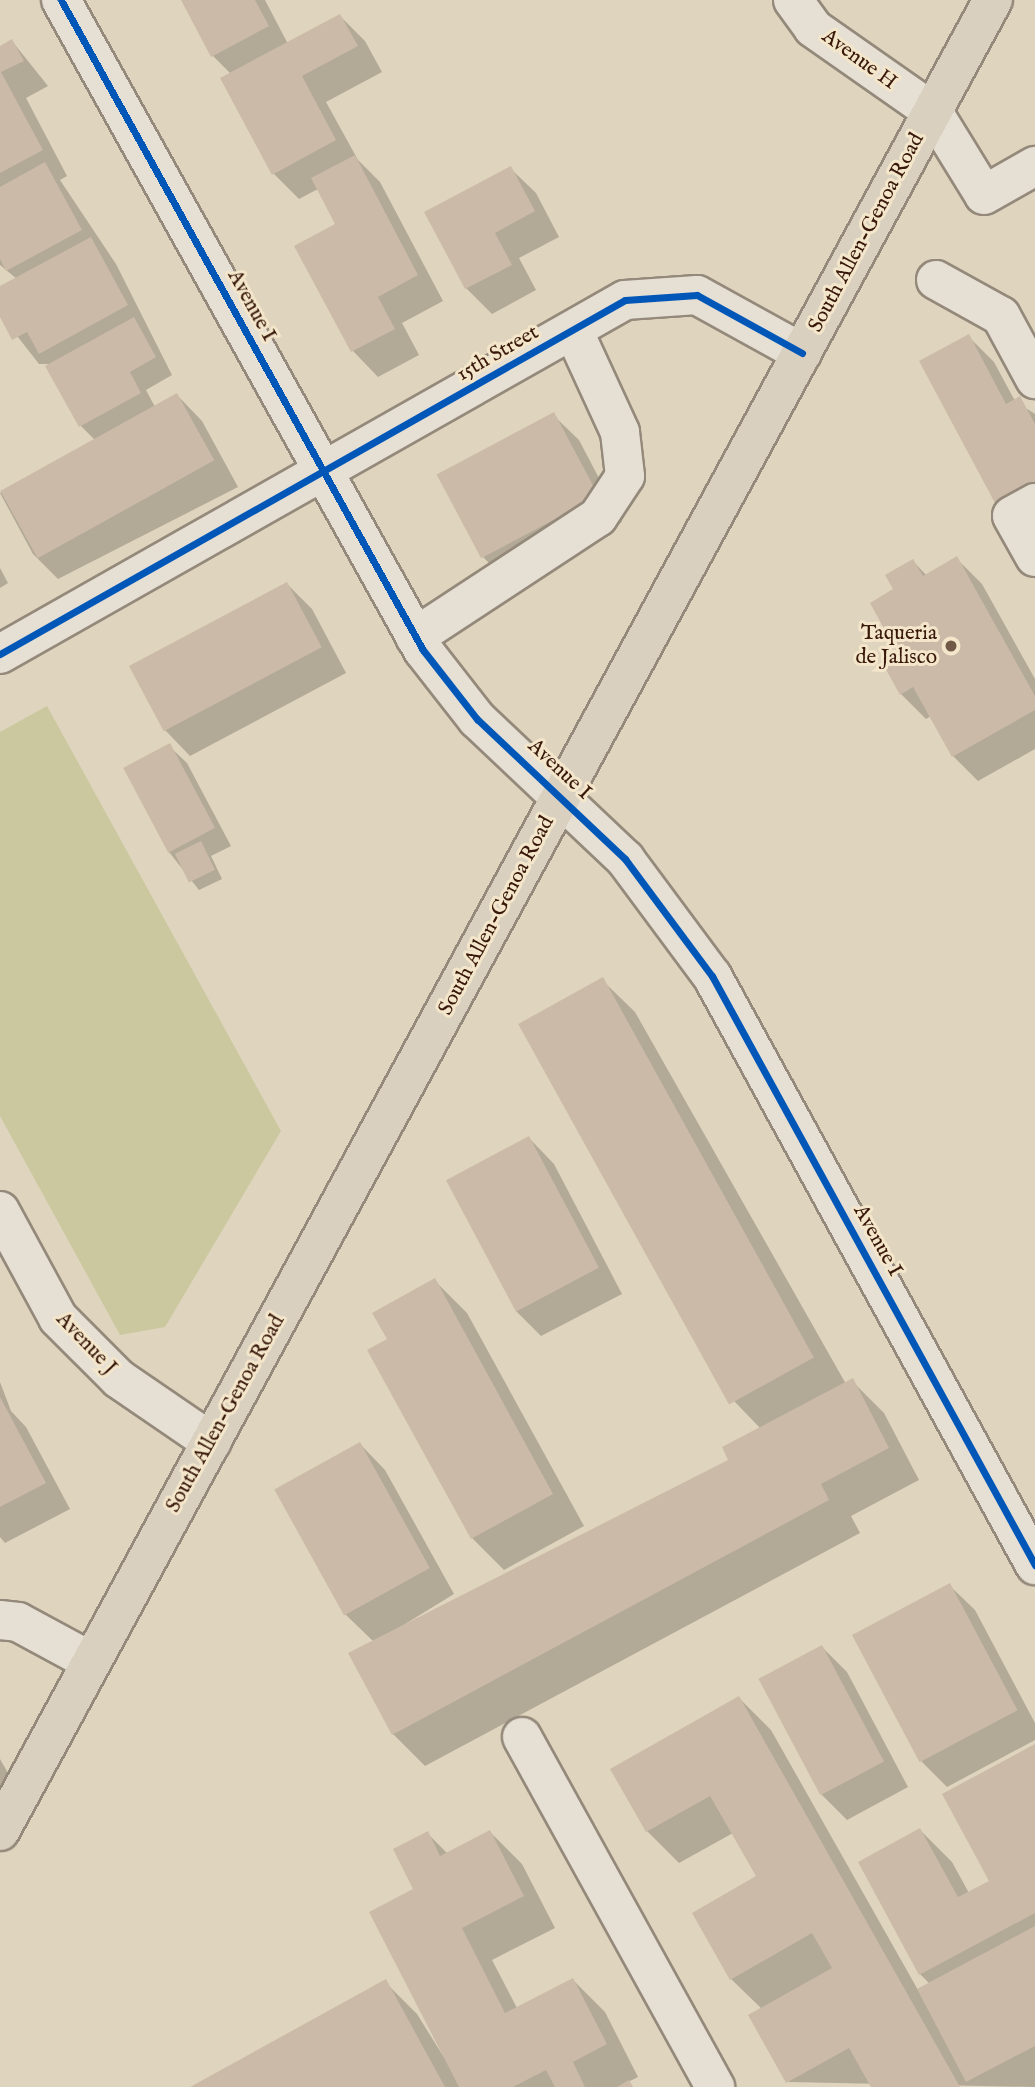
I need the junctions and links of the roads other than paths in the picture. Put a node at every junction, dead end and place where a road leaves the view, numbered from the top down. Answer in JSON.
{"nodes":[{"id":1,"x":61,"y":0,"type":"edge"},
{"id":2,"x":793,"y":0,"type":"edge"},
{"id":3,"x":993,"y":0,"type":"edge"},
{"id":4,"x":933,"y":112,"type":"junction"},
{"id":5,"x":1035,"y":166,"type":"edge"},
{"id":6,"x":936,"y":280,"type":"dead end"},
{"id":7,"x":573,"y":330,"type":"junction"},
{"id":8,"x":802,"y":353,"type":"junction"},
{"id":9,"x":1035,"y":379,"type":"edge"},
{"id":10,"x":325,"y":475,"type":"junction"},
{"id":11,"x":1035,"y":503,"type":"edge"},
{"id":12,"x":1035,"y":557,"type":"edge"},
{"id":13,"x":415,"y":637,"type":"junction"},
{"id":14,"x":0,"y":654,"type":"edge"},
{"id":15,"x":563,"y":794,"type":"junction"},
{"id":16,"x":0,"y":1212,"type":"edge"},
{"id":17,"x":211,"y":1442,"type":"junction"},
{"id":18,"x":1035,"y":1565,"type":"edge"},
{"id":19,"x":0,"y":1620,"type":"edge"},
{"id":20,"x":90,"y":1661,"type":"junction"},
{"id":21,"x":522,"y":1737,"type":"dead end"},
{"id":22,"x":0,"y":1831,"type":"edge"},
{"id":23,"x":715,"y":2087,"type":"edge"}],
"edges":[{"from":1,"to":10,"type":"street","name":"Avenue I"},
{"from":2,"to":4,"type":"street","name":"Avenue H"},
{"from":3,"to":4,"type":"main road","name":"South Allen-Genoa Road"},
{"from":4,"to":5,"type":"street"},
{"from":4,"to":8,"type":"main road","name":"South Allen-Genoa Road"},
{"from":6,"to":9,"type":"street"},
{"from":7,"to":8,"type":"street","name":"15th Street"},
{"from":7,"to":10,"type":"street","name":"15th Street"},
{"from":7,"to":13,"type":"street"},
{"from":8,"to":15,"type":"main road","name":"South Allen-Genoa Road"},
{"from":10,"to":13,"type":"street","name":"Avenue I"},
{"from":10,"to":14,"type":"street","name":"15th Street"},
{"from":11,"to":12,"type":"street"},
{"from":13,"to":15,"type":"street","name":"Avenue I"},
{"from":15,"to":17,"type":"main road","name":"South Allen-Genoa Road"},
{"from":15,"to":18,"type":"street","name":"Avenue I"},
{"from":16,"to":17,"type":"street","name":"Avenue J"},
{"from":17,"to":20,"type":"main road","name":"South Allen-Genoa Road"},
{"from":19,"to":20,"type":"street"},
{"from":20,"to":22,"type":"main road","name":"South Allen-Genoa Road"},
{"from":21,"to":23,"type":"street"}]}
